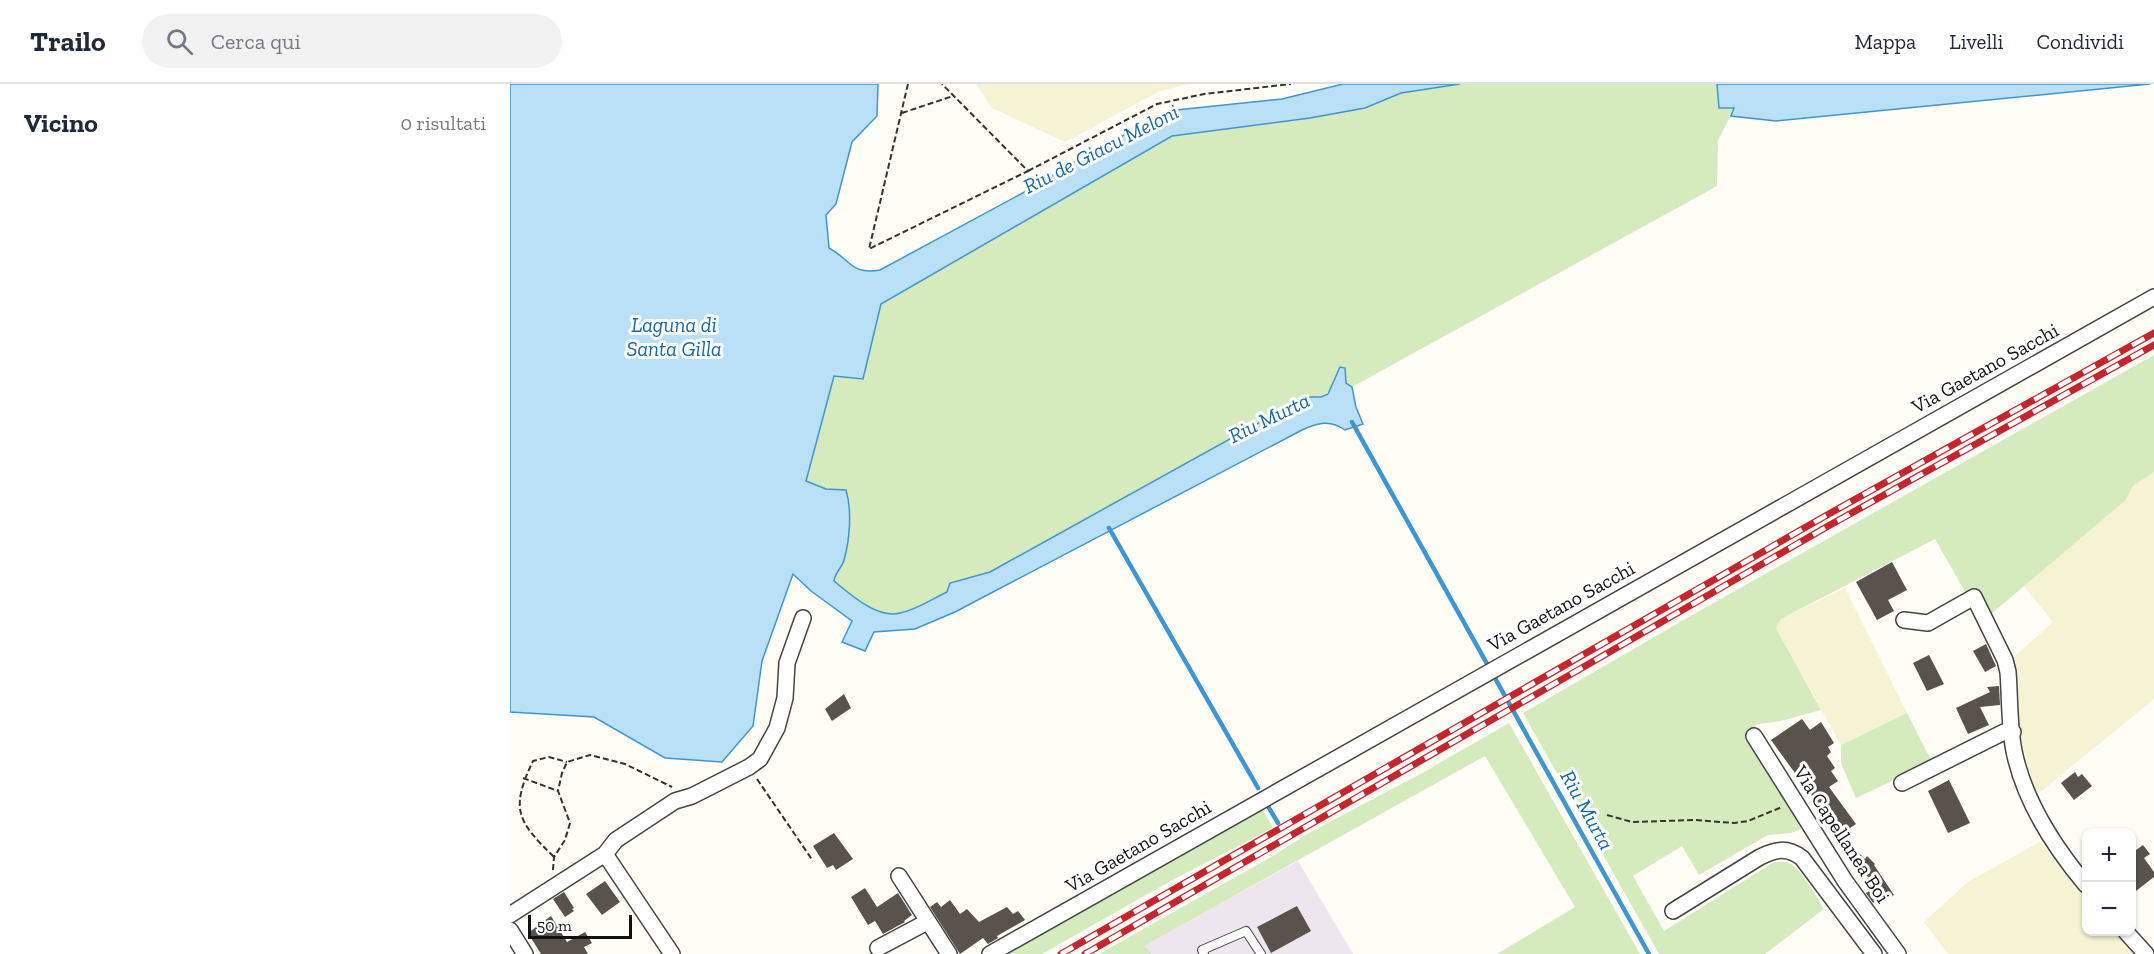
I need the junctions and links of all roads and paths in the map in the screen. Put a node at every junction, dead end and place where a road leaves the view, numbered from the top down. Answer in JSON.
{"nodes":[{"id":1,"x":908,"y":84,"type":"edge"},
{"id":2,"x":942,"y":84,"type":"edge"},
{"id":3,"x":1291,"y":84,"type":"edge"},
{"id":4,"x":953,"y":96,"type":"junction"},
{"id":5,"x":901,"y":114,"type":"junction"},
{"id":6,"x":1028,"y":171,"type":"junction"},
{"id":7,"x":2154,"y":297,"type":"edge"},
{"id":8,"x":803,"y":618,"type":"dead end"},
{"id":9,"x":1904,"y":620,"type":"dead end"},
{"id":10,"x":2013,"y":732,"type":"junction"},
{"id":11,"x":1754,"y":736,"type":"dead end"},
{"id":12,"x":567,"y":762,"type":"junction"},
{"id":13,"x":749,"y":767,"type":"junction"},
{"id":14,"x":523,"y":778,"type":"junction"},
{"id":15,"x":1902,"y":783,"type":"dead end"},
{"id":16,"x":558,"y":791,"type":"junction"},
{"id":17,"x":692,"y":796,"type":"junction"},
{"id":18,"x":1797,"y":805,"type":"junction"},
{"id":19,"x":1607,"y":815,"type":"dead end"},
{"id":20,"x":605,"y":854,"type":"junction"},
{"id":21,"x":554,"y":857,"type":"junction"},
{"id":22,"x":813,"y":861,"type":"dead end"},
{"id":23,"x":898,"y":876,"type":"dead end"},
{"id":24,"x":2084,"y":882,"type":"edge"},
{"id":25,"x":556,"y":885,"type":"junction"},
{"id":26,"x":1673,"y":911,"type":"dead end"},
{"id":27,"x":510,"y":915,"type":"edge"},
{"id":28,"x":927,"y":922,"type":"junction"},
{"id":29,"x":510,"y":930,"type":"edge"},
{"id":30,"x":2130,"y":936,"type":"edge"},
{"id":31,"x":878,"y":948,"type":"dead end"},
{"id":32,"x":525,"y":954,"type":"edge"},
{"id":33,"x":672,"y":954,"type":"edge"},
{"id":34,"x":949,"y":954,"type":"edge"},
{"id":35,"x":990,"y":954,"type":"edge"},
{"id":36,"x":1204,"y":954,"type":"edge"},
{"id":37,"x":1262,"y":954,"type":"edge"},
{"id":38,"x":1874,"y":954,"type":"edge"},
{"id":39,"x":1898,"y":954,"type":"edge"},
{"id":40,"x":2146,"y":954,"type":"edge"}],
"edges":[{"from":1,"to":5,"type":"path"},
{"from":2,"to":4,"type":"path"},
{"from":3,"to":6,"type":"path"},
{"from":4,"to":5,"type":"path"},
{"from":4,"to":6,"type":"path"},
{"from":5,"to":6,"type":"path"},
{"from":7,"to":35,"type":"street","name":"Via Gaetano Sacchi"},
{"from":8,"to":13,"type":"street"},
{"from":9,"to":10,"type":"street"},
{"from":10,"to":15,"type":"street"},
{"from":10,"to":24,"type":"street"},
{"from":11,"to":18,"type":"street","name":"Via Capellanea Boi"},
{"from":12,"to":14,"type":"path"},
{"from":12,"to":16,"type":"path"},
{"from":12,"to":17,"type":"path"},
{"from":13,"to":17,"type":"street"},
{"from":13,"to":22,"type":"path"},
{"from":14,"to":16,"type":"path"},
{"from":14,"to":21,"type":"path"},
{"from":16,"to":21,"type":"path"},
{"from":17,"to":20,"type":"street"},
{"from":18,"to":19,"type":"path"},
{"from":18,"to":39,"type":"street","name":"Via Capellanea Boi"},
{"from":20,"to":25,"type":"street"},
{"from":20,"to":33,"type":"street"},
{"from":21,"to":25,"type":"path"},
{"from":23,"to":28,"type":"street"},
{"from":25,"to":27,"type":"street"},
{"from":26,"to":38,"type":"street"},
{"from":28,"to":31,"type":"street"},
{"from":28,"to":34,"type":"street"},
{"from":29,"to":32,"type":"street"},
{"from":30,"to":40,"type":"street"},
{"from":36,"to":37,"type":"lane"}]}
